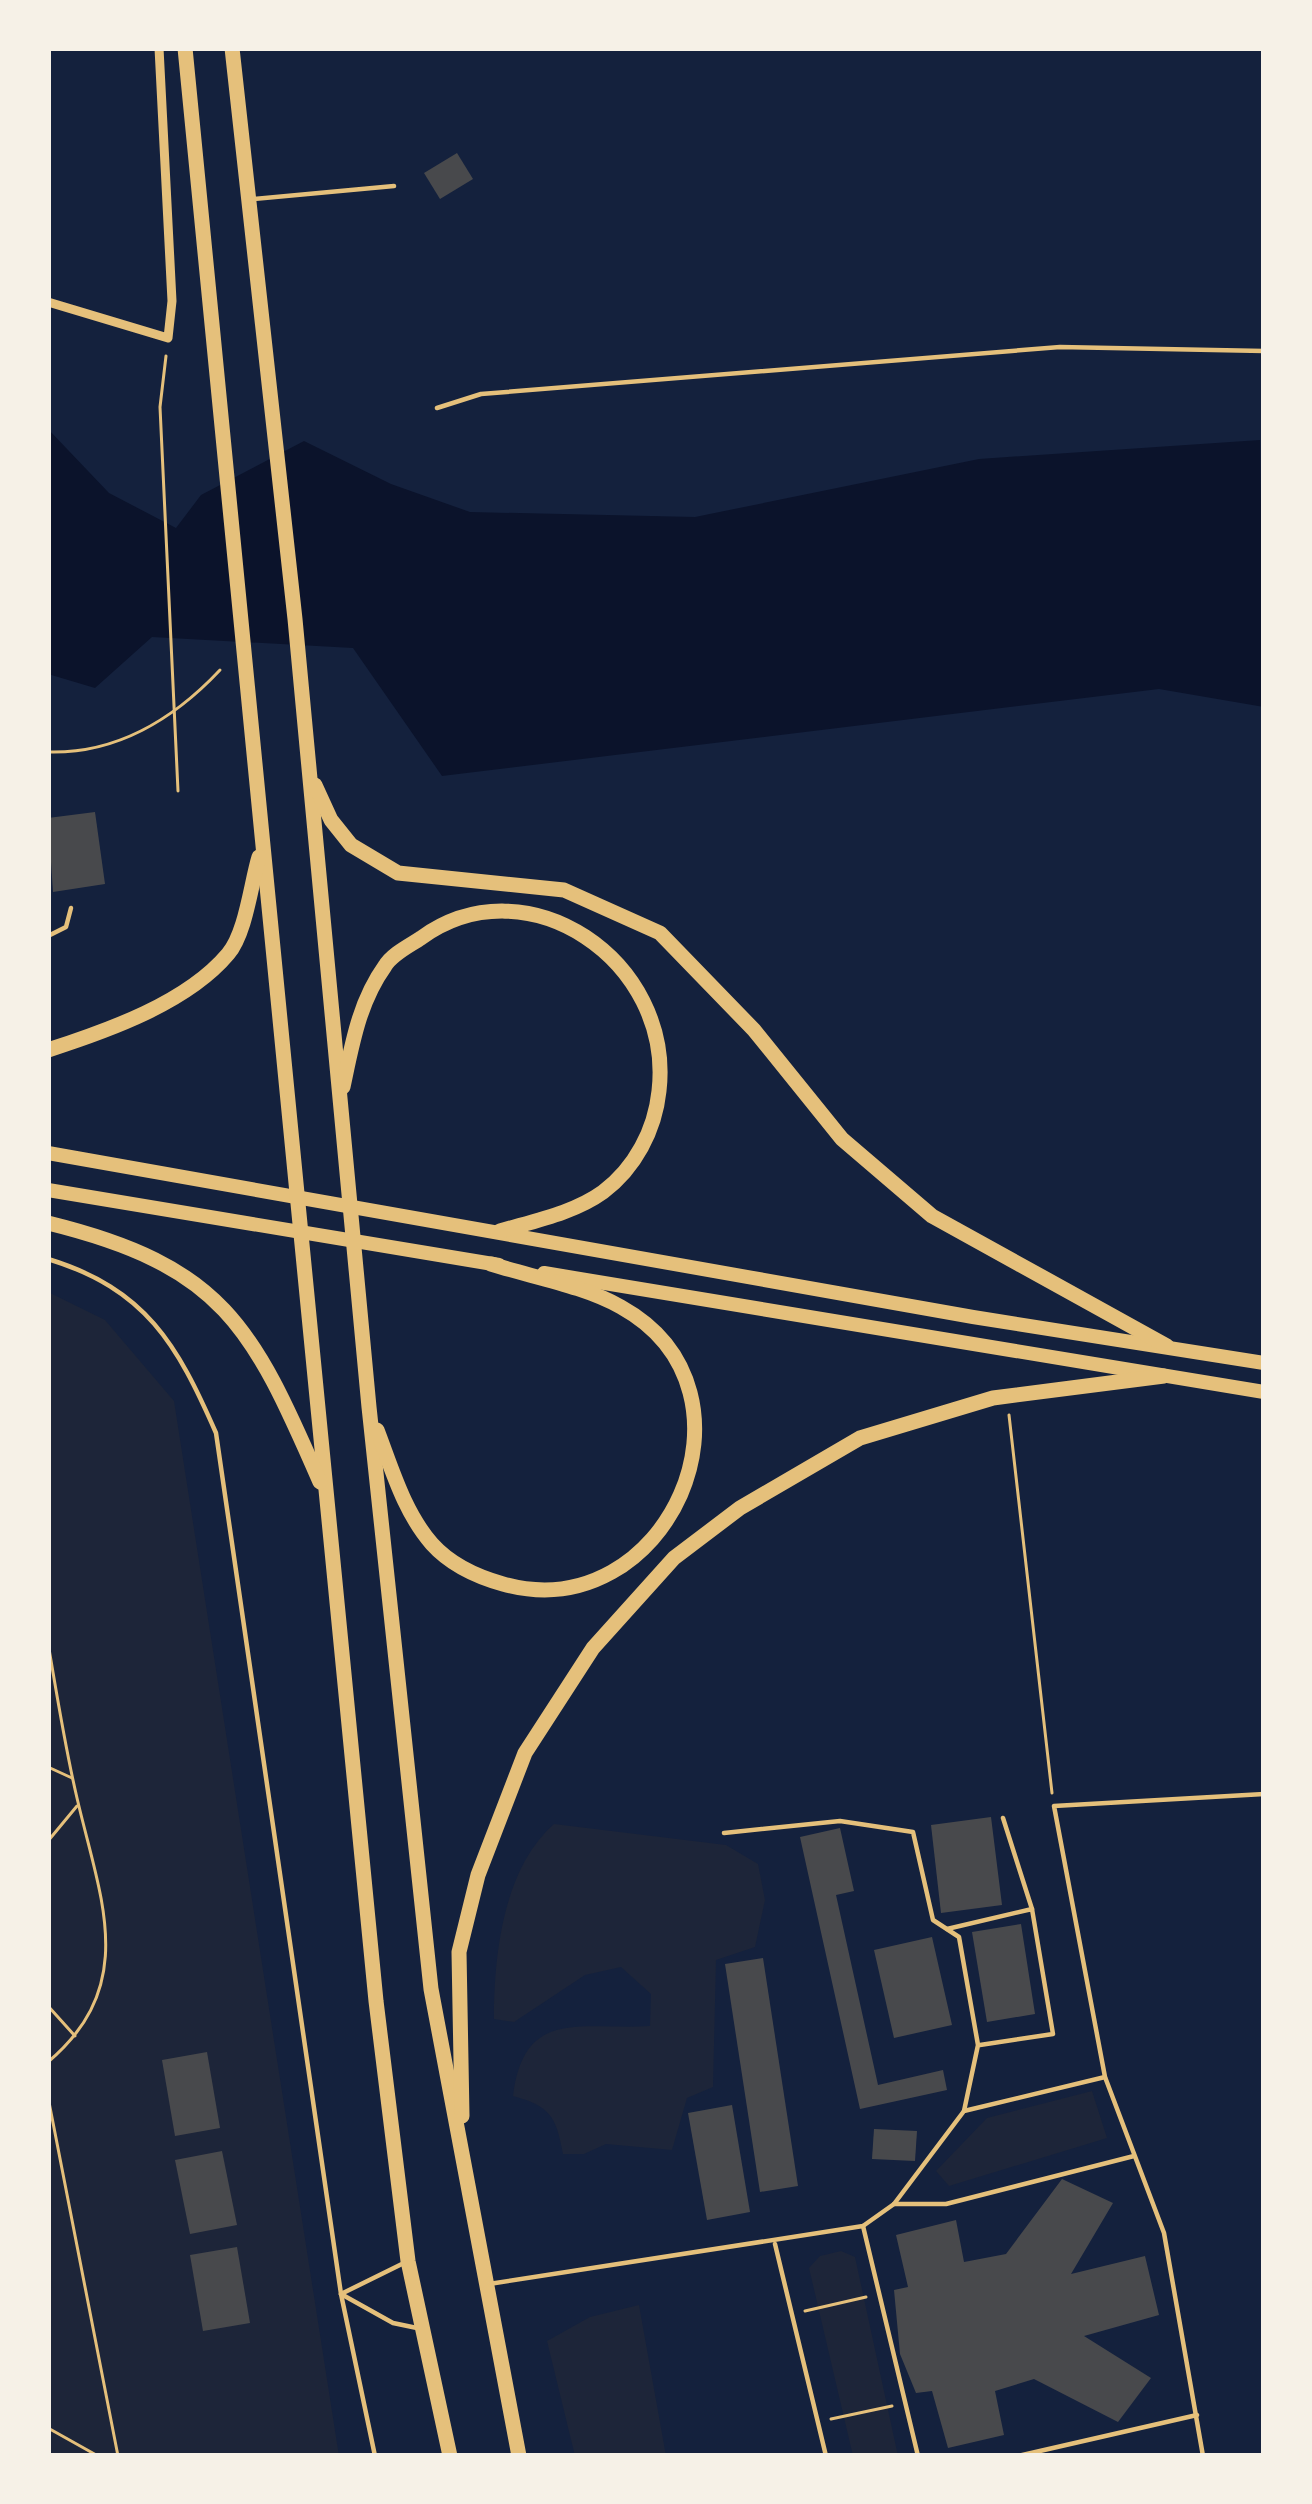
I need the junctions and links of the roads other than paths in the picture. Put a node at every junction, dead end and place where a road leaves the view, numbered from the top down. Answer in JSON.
{"nodes":[{"id":1,"x":159,"y":48,"type":"edge"},
{"id":2,"x":185,"y":48,"type":"edge"},
{"id":3,"x":232,"y":48,"type":"edge"},
{"id":4,"x":394,"y":186,"type":"dead end"},
{"id":5,"x":248,"y":200,"type":"junction"},
{"id":6,"x":48,"y":302,"type":"edge"},
{"id":7,"x":1264,"y":351,"type":"edge"},
{"id":8,"x":437,"y":408,"type":"dead end"},
{"id":9,"x":309,"y":771,"type":"junction"},
{"id":10,"x":261,"y":848,"type":"junction"},
{"id":11,"x":71,"y":908,"type":"dead end"},
{"id":12,"x":48,"y":935,"type":"edge"},
{"id":13,"x":48,"y":1050,"type":"edge"},
{"id":14,"x":339,"y":1107,"type":"junction"},
{"id":15,"x":48,"y":1153,"type":"edge"},
{"id":16,"x":48,"y":1190,"type":"edge"},
{"id":17,"x":48,"y":1223,"type":"edge"},
{"id":18,"x":500,"y":1231,"type":"junction"},
{"id":19,"x":48,"y":1259,"type":"edge"},
{"id":20,"x":491,"y":1264,"type":"junction"},
{"id":21,"x":1167,"y":1346,"type":"junction"},
{"id":22,"x":1264,"y":1363,"type":"edge"},
{"id":23,"x":1164,"y":1376,"type":"junction"},
{"id":24,"x":1264,"y":1392,"type":"edge"},
{"id":25,"x":369,"y":1407,"type":"junction"},
{"id":26,"x":326,"y":1496,"type":"junction"},
{"id":27,"x":1264,"y":1794,"type":"edge"},
{"id":28,"x":1003,"y":1818,"type":"dead end"},
{"id":29,"x":724,"y":1833,"type":"dead end"},
{"id":30,"x":1032,"y":1909,"type":"junction"},
{"id":31,"x":946,"y":1929,"type":"junction"},
{"id":32,"x":978,"y":2045,"type":"junction"},
{"id":33,"x":1105,"y":2077,"type":"junction"},
{"id":34,"x":964,"y":2110,"type":"junction"},
{"id":35,"x":1135,"y":2155,"type":"junction"},
{"id":36,"x":463,"y":2167,"type":"junction"},
{"id":37,"x":894,"y":2204,"type":"junction"},
{"id":38,"x":862,"y":2226,"type":"junction"},
{"id":39,"x":775,"y":2244,"type":"junction"},
{"id":40,"x":408,"y":2261,"type":"junction"},
{"id":41,"x":486,"y":2285,"type":"junction"},
{"id":42,"x":341,"y":2294,"type":"junction"},
{"id":43,"x":419,"y":2328,"type":"junction"},
{"id":44,"x":1197,"y":2415,"type":"junction"},
{"id":45,"x":375,"y":2456,"type":"edge"},
{"id":46,"x":450,"y":2456,"type":"edge"},
{"id":47,"x":519,"y":2456,"type":"edge"},
{"id":48,"x":826,"y":2456,"type":"edge"},
{"id":49,"x":918,"y":2456,"type":"edge"},
{"id":50,"x":1018,"y":2456,"type":"edge"},
{"id":51,"x":1203,"y":2456,"type":"edge"}],
"edges":[{"from":1,"to":6,"type":"street"},
{"from":2,"to":10,"type":"highway"},
{"from":3,"to":5,"type":"highway"},
{"from":4,"to":5,"type":"lane"},
{"from":5,"to":9,"type":"highway"},
{"from":7,"to":8,"type":"lane"},
{"from":9,"to":14,"type":"highway"},
{"from":9,"to":21,"type":"highway"},
{"from":10,"to":13,"type":"highway"},
{"from":10,"to":26,"type":"highway"},
{"from":11,"to":12,"type":"lane"},
{"from":14,"to":18,"type":"highway"},
{"from":14,"to":25,"type":"highway"},
{"from":15,"to":18,"type":"main road"},
{"from":16,"to":20,"type":"main road"},
{"from":17,"to":26,"type":"highway"},
{"from":18,"to":21,"type":"main road"},
{"from":19,"to":42,"type":"lane"},
{"from":20,"to":23,"type":"main road"},
{"from":20,"to":25,"type":"highway"},
{"from":21,"to":22,"type":"main road"},
{"from":23,"to":24,"type":"main road"},
{"from":23,"to":36,"type":"highway"},
{"from":25,"to":36,"type":"highway"},
{"from":26,"to":40,"type":"highway"},
{"from":27,"to":33,"type":"lane"},
{"from":28,"to":30,"type":"lane"},
{"from":29,"to":31,"type":"lane"},
{"from":30,"to":31,"type":"lane"},
{"from":30,"to":32,"type":"lane"},
{"from":31,"to":32,"type":"lane"},
{"from":32,"to":34,"type":"lane"},
{"from":33,"to":34,"type":"lane"},
{"from":33,"to":35,"type":"lane"},
{"from":34,"to":37,"type":"lane"},
{"from":35,"to":37,"type":"lane"},
{"from":35,"to":44,"type":"lane"},
{"from":36,"to":41,"type":"highway"},
{"from":37,"to":38,"type":"lane"},
{"from":38,"to":39,"type":"lane"},
{"from":38,"to":49,"type":"lane"},
{"from":39,"to":41,"type":"lane"},
{"from":39,"to":48,"type":"lane"},
{"from":40,"to":42,"type":"lane"},
{"from":40,"to":43,"type":"highway"},
{"from":41,"to":47,"type":"highway"},
{"from":42,"to":43,"type":"lane"},
{"from":42,"to":45,"type":"lane"},
{"from":43,"to":46,"type":"highway"},
{"from":44,"to":50,"type":"lane"},
{"from":44,"to":51,"type":"lane"}]}
